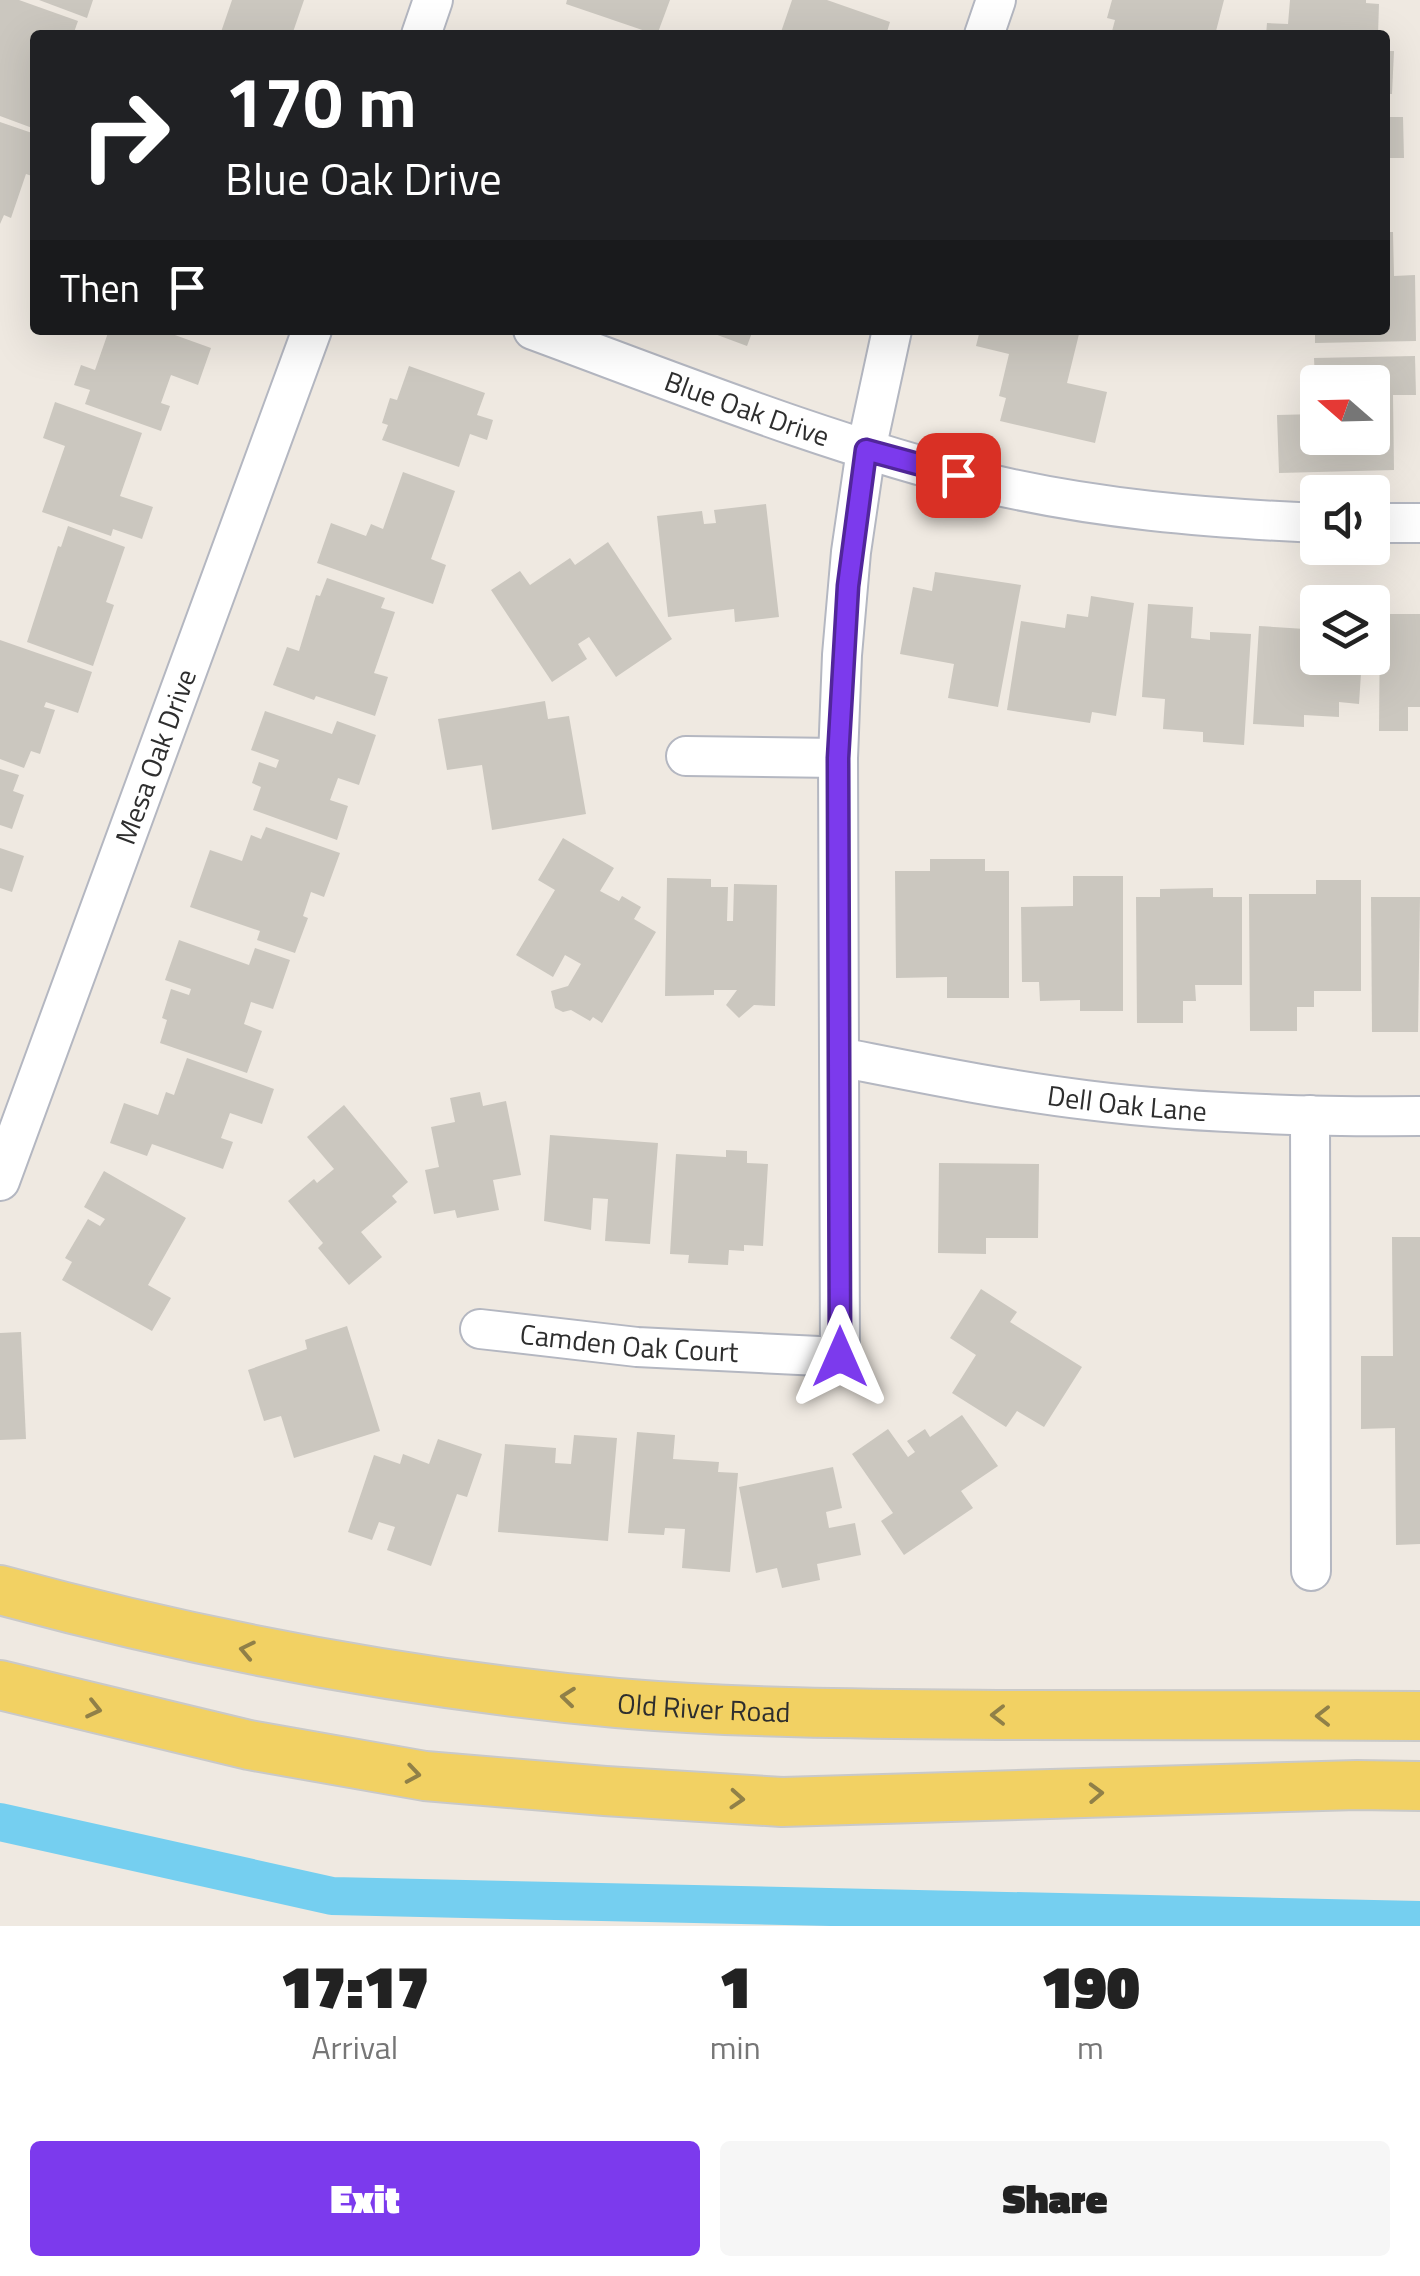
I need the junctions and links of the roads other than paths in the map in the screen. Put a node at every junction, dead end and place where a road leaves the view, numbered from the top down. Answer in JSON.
{"nodes":[{"id":1,"x":433,"y":0,"type":"edge"},
{"id":2,"x":996,"y":0,"type":"edge"},
{"id":3,"x":422,"y":30,"type":"edge"},
{"id":4,"x":986,"y":30,"type":"edge"},
{"id":5,"x":310,"y":335,"type":"edge"},
{"id":6,"x":546,"y":335,"type":"edge"},
{"id":7,"x":891,"y":335,"type":"edge"},
{"id":8,"x":866,"y":450,"type":"junction"},
{"id":9,"x":1300,"y":522,"type":"edge"},
{"id":10,"x":1420,"y":523,"type":"edge"},
{"id":11,"x":1390,"y":524,"type":"edge"},
{"id":12,"x":686,"y":756,"type":"dead end"},
{"id":13,"x":838,"y":758,"type":"junction"},
{"id":14,"x":839,"y":1057,"type":"junction"},
{"id":15,"x":1310,"y":1115,"type":"junction"},
{"id":16,"x":1420,"y":1116,"type":"edge"},
{"id":17,"x":0,"y":1180,"type":"edge"},
{"id":18,"x":480,"y":1330,"type":"dead end"},
{"id":19,"x":1312,"y":1571,"type":"dead end"},
{"id":20,"x":0,"y":1590,"type":"edge"},
{"id":21,"x":0,"y":1685,"type":"edge"},
{"id":22,"x":1420,"y":1716,"type":"edge"},
{"id":23,"x":1420,"y":1786,"type":"edge"}],
"edges":[{"from":1,"to":3,"type":"street"},
{"from":2,"to":4,"type":"street"},
{"from":5,"to":17,"type":"street","name":"Mesa Oak Drive"},
{"from":6,"to":8,"type":"street","name":"Blue Oak Drive"},
{"from":7,"to":8,"type":"street"},
{"from":8,"to":9,"type":"street","name":"Blue Oak Drive"},
{"from":8,"to":13,"type":"street"},
{"from":10,"to":11,"type":"street"},
{"from":12,"to":13,"type":"street"},
{"from":13,"to":14,"type":"street"},
{"from":14,"to":15,"type":"street","name":"Dell Oak Lane"},
{"from":14,"to":18,"type":"street","name":"Camden Oak Court"},
{"from":15,"to":16,"type":"street","name":"Dell Oak Lane"},
{"from":15,"to":19,"type":"street"},
{"from":22,"to":20,"type":"main road","name":"Old River Road","one_way":true},
{"from":21,"to":23,"type":"main road","one_way":true}]}
